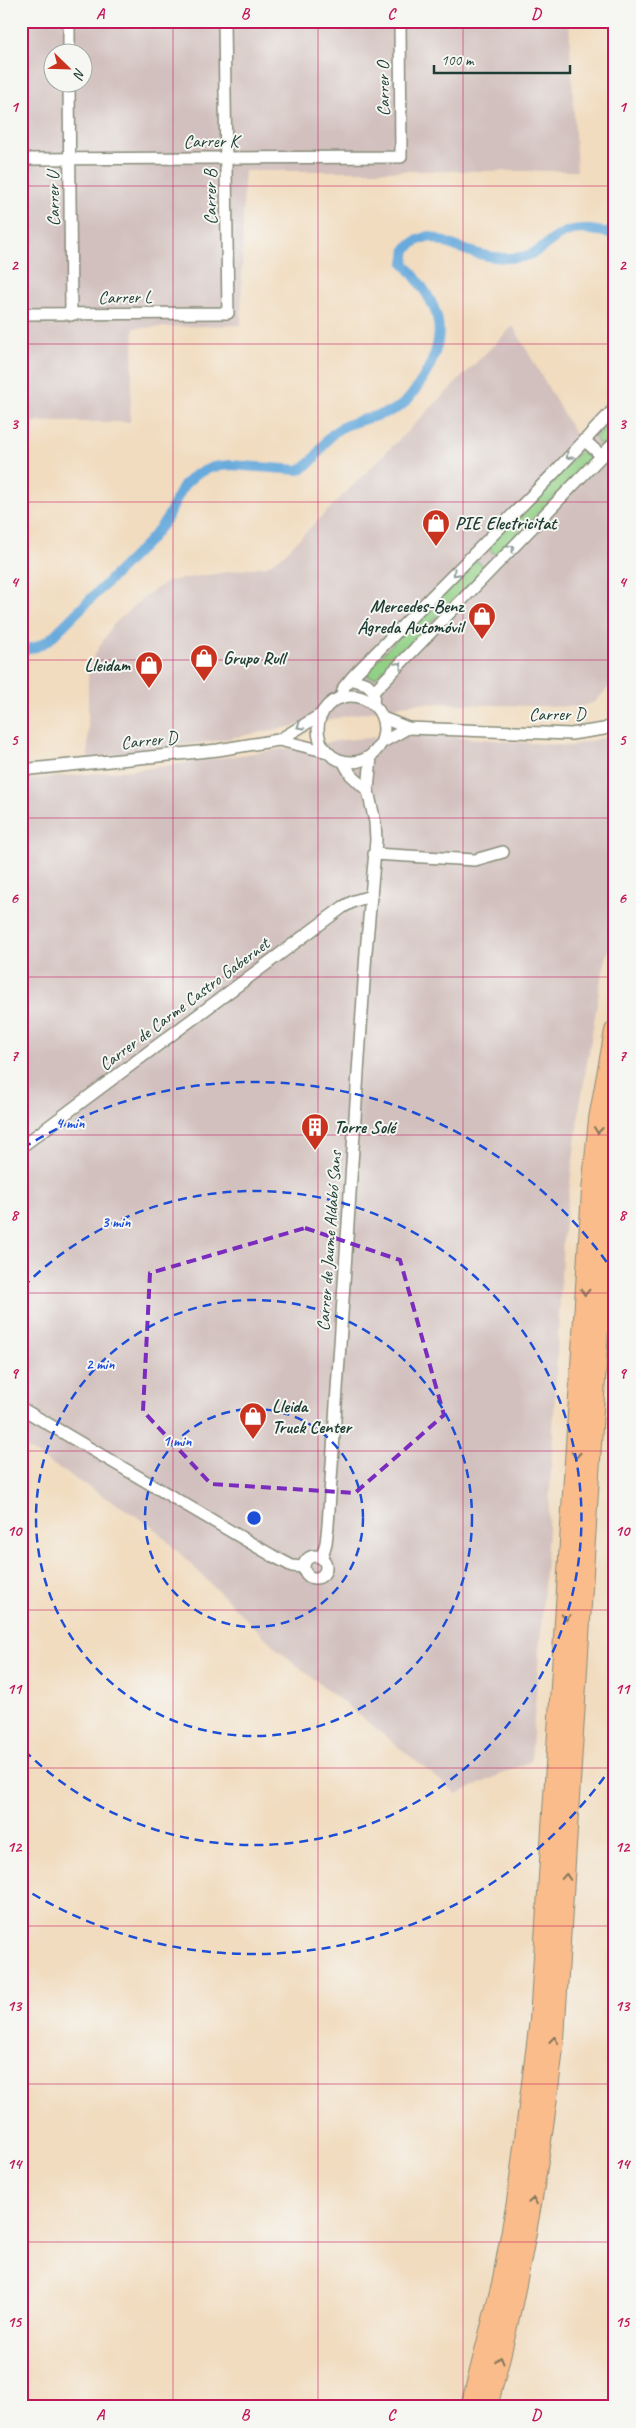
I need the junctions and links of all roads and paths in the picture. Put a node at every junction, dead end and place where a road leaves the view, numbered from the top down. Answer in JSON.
{"nodes":[{"id":1,"x":69,"y":21,"type":"edge"},
{"id":2,"x":224,"y":21,"type":"edge"},
{"id":3,"x":400,"y":21,"type":"edge"},
{"id":4,"x":69,"y":42,"type":"edge"},
{"id":5,"x":69,"y":92,"type":"edge"},
{"id":6,"x":402,"y":157,"type":"joint"},
{"id":7,"x":227,"y":158,"type":"junction"},
{"id":8,"x":21,"y":159,"type":"edge"},
{"id":9,"x":70,"y":159,"type":"junction"},
{"id":10,"x":228,"y":313,"type":"joint"},
{"id":11,"x":21,"y":314,"type":"edge"},
{"id":12,"x":71,"y":315,"type":"junction"},
{"id":13,"x":615,"y":408,"type":"edge"},
{"id":14,"x":584,"y":440,"type":"junction"},
{"id":15,"x":615,"y":442,"type":"edge"},
{"id":16,"x":602,"y":456,"type":"junction"},
{"id":17,"x":477,"y":550,"type":"junction"},
{"id":18,"x":494,"y":565,"type":"junction"},
{"id":19,"x":351,"y":679,"type":"junction"},
{"id":20,"x":374,"y":691,"type":"junction"},
{"id":21,"x":341,"y":698,"type":"junction"},
{"id":22,"x":373,"y":704,"type":"junction"},
{"id":23,"x":322,"y":714,"type":"junction"},
{"id":24,"x":383,"y":718,"type":"junction"},
{"id":25,"x":615,"y":724,"type":"edge"},
{"id":26,"x":408,"y":728,"type":"junction"},
{"id":27,"x":279,"y":740,"type":"junction"},
{"id":28,"x":382,"y":743,"type":"junction"},
{"id":29,"x":328,"y":752,"type":"junction"},
{"id":30,"x":371,"y":756,"type":"junction"},
{"id":31,"x":343,"y":761,"type":"junction"},
{"id":32,"x":21,"y":770,"type":"edge"},
{"id":33,"x":368,"y":791,"type":"junction"},
{"id":34,"x":503,"y":852,"type":"dead end"},
{"id":35,"x":374,"y":854,"type":"junction"},
{"id":36,"x":371,"y":896,"type":"junction"},
{"id":37,"x":615,"y":1031,"type":"edge"},
{"id":38,"x":615,"y":1118,"type":"edge"},
{"id":39,"x":21,"y":1147,"type":"edge"},
{"id":40,"x":21,"y":1408,"type":"edge"},
{"id":41,"x":322,"y":1557,"type":"junction"},
{"id":42,"x":303,"y":1567,"type":"junction"},
{"id":43,"x":471,"y":2407,"type":"edge"},
{"id":44,"x":487,"y":2407,"type":"edge"}],
"edges":[{"from":1,"to":4,"type":"street"},
{"from":2,"to":7,"type":"street","name":"Carrer B"},
{"from":3,"to":6,"type":"street","name":"Carrer O"},
{"from":5,"to":9,"type":"street","name":"Carrer U"},
{"from":6,"to":7,"type":"street","name":"Carrer K"},
{"from":7,"to":9,"type":"street","name":"Carrer K"},
{"from":7,"to":10,"type":"street","name":"Carrer B"},
{"from":8,"to":9,"type":"street","name":"Carrer K"},
{"from":9,"to":12,"type":"street","name":"Carrer U"},
{"from":10,"to":12,"type":"street","name":"Carrer L"},
{"from":11,"to":12,"type":"street","name":"Carrer L"},
{"from":13,"to":14,"type":"street"},
{"from":14,"to":16,"type":"street"},
{"from":14,"to":17,"type":"street","one_way":true},
{"from":15,"to":16,"type":"street"},
{"from":18,"to":16,"type":"street","one_way":true},
{"from":17,"to":18,"type":"street"},
{"from":17,"to":19,"type":"street","one_way":true},
{"from":20,"to":18,"type":"street","one_way":true},
{"from":19,"to":20,"type":"street"},
{"from":19,"to":21,"type":"street"},
{"from":20,"to":22,"type":"street"},
{"from":21,"to":22,"type":"street"},
{"from":21,"to":23,"type":"street"},
{"from":22,"to":24,"type":"street"},
{"from":23,"to":27,"type":"street","name":"Carrer D","one_way":true},
{"from":23,"to":29,"type":"street"},
{"from":24,"to":26,"type":"street","name":"Carrer D"},
{"from":24,"to":28,"type":"street"},
{"from":25,"to":26,"type":"street","name":"Carrer D"},
{"from":26,"to":28,"type":"street"},
{"from":27,"to":29,"type":"street","name":"Carrer D"},
{"from":27,"to":32,"type":"street","name":"Carrer D"},
{"from":28,"to":30,"type":"street"},
{"from":29,"to":31,"type":"street"},
{"from":30,"to":31,"type":"street"},
{"from":30,"to":33,"type":"street","name":"Carrer de Jaume Aldabó Sans"},
{"from":31,"to":33,"type":"street"},
{"from":33,"to":35,"type":"street","name":"Carrer de Jaume Aldabó Sans"},
{"from":34,"to":35,"type":"street"},
{"from":35,"to":36,"type":"street","name":"Carrer de Jaume Aldabó Sans"},
{"from":36,"to":39,"type":"street","name":"Carrer de Carme Castro Gabernet"},
{"from":36,"to":41,"type":"street","name":"Carrer de Jaume Aldabó Sans"},
{"from":37,"to":43,"type":"highway","one_way":true},
{"from":44,"to":38,"type":"highway","one_way":true},
{"from":40,"to":42,"type":"street"},
{"from":41,"to":42,"type":"street"},
{"from":41,"to":42,"type":"street"}]}
